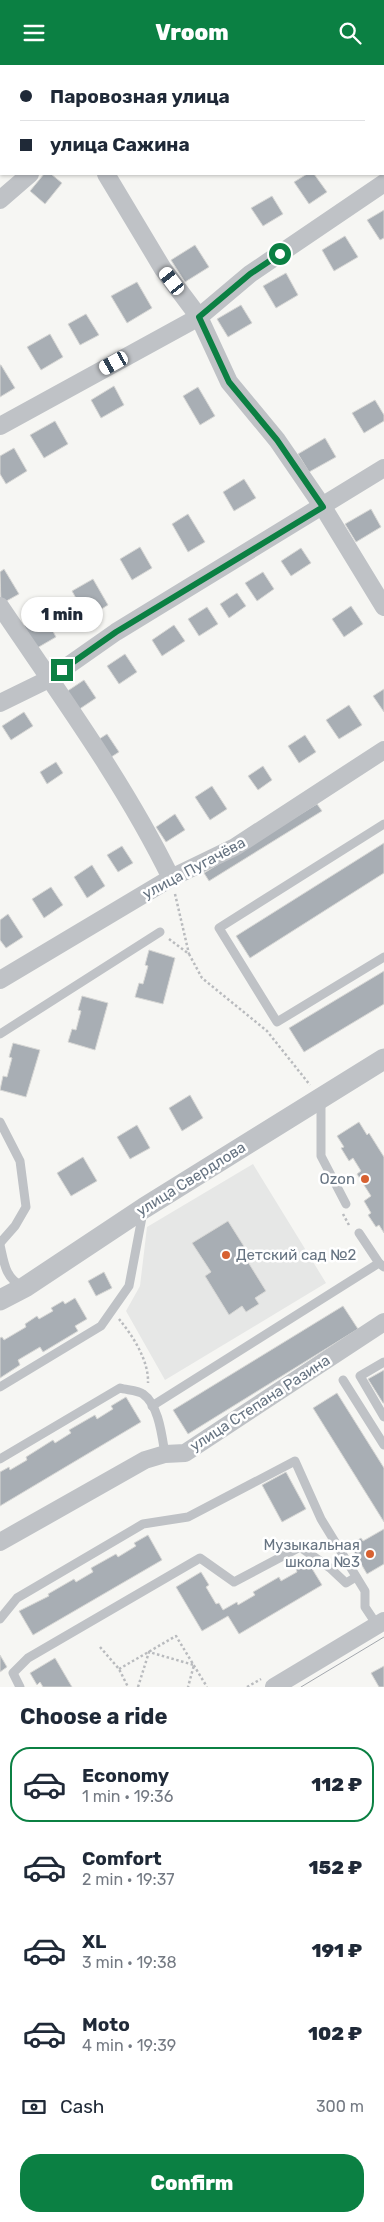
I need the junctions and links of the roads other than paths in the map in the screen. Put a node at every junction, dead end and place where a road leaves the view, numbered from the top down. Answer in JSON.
{"nodes":[{"id":1,"x":29,"y":175,"type":"edge"},
{"id":2,"x":107,"y":175,"type":"edge"},
{"id":3,"x":384,"y":183,"type":"edge"},
{"id":4,"x":0,"y":200,"type":"edge"},
{"id":5,"x":199,"y":317,"type":"junction"},
{"id":6,"x":0,"y":426,"type":"edge"},
{"id":7,"x":384,"y":468,"type":"edge"},
{"id":8,"x":323,"y":507,"type":"junction"},
{"id":9,"x":0,"y":606,"type":"edge"},
{"id":10,"x":384,"y":607,"type":"edge"},
{"id":11,"x":49,"y":679,"type":"junction"},
{"id":12,"x":0,"y":703,"type":"edge"},
{"id":13,"x":384,"y":751,"type":"edge"},
{"id":14,"x":384,"y":824,"type":"edge"},
{"id":15,"x":171,"y":877,"type":"junction"},
{"id":16,"x":160,"y":932,"type":"road end"},
{"id":17,"x":384,"y":957,"type":"edge"},
{"id":18,"x":0,"y":980,"type":"edge"},
{"id":19,"x":0,"y":1035,"type":"edge"},
{"id":20,"x":384,"y":1059,"type":"edge"},
{"id":21,"x":320,"y":1098,"type":"junction"},
{"id":22,"x":0,"y":1122,"type":"edge"},
{"id":23,"x":346,"y":1204,"type":"dead end"},
{"id":24,"x":144,"y":1208,"type":"junction"},
{"id":25,"x":359,"y":1233,"type":"dead end"},
{"id":26,"x":0,"y":1244,"type":"edge"},
{"id":27,"x":381,"y":1265,"type":"edge"},
{"id":28,"x":25,"y":1287,"type":"junction"},
{"id":29,"x":0,"y":1301,"type":"edge"},
{"id":30,"x":384,"y":1322,"type":"edge"},
{"id":31,"x":384,"y":1361,"type":"edge"},
{"id":32,"x":343,"y":1380,"type":"dead end"},
{"id":33,"x":0,"y":1387,"type":"edge"},
{"id":34,"x":152,"y":1406,"type":"junction"},
{"id":35,"x":384,"y":1417,"type":"edge"},
{"id":36,"x":384,"y":1445,"type":"edge"},
{"id":37,"x":165,"y":1454,"type":"junction"},
{"id":38,"x":0,"y":1459,"type":"edge"},
{"id":39,"x":0,"y":1543,"type":"edge"},
{"id":40,"x":356,"y":1577,"type":"junction"},
{"id":41,"x":0,"y":1619,"type":"edge"},
{"id":42,"x":381,"y":1623,"type":"edge"},
{"id":43,"x":20,"y":1687,"type":"edge"},
{"id":44,"x":274,"y":1687,"type":"edge"}],
"edges":[{"from":1,"to":4,"type":"street"},
{"from":2,"to":5,"type":"street"},
{"from":3,"to":5,"type":"street"},
{"from":5,"to":6,"type":"street"},
{"from":5,"to":8,"type":"street"},
{"from":7,"to":8,"type":"street"},
{"from":8,"to":10,"type":"street"},
{"from":8,"to":11,"type":"street"},
{"from":9,"to":11,"type":"street"},
{"from":11,"to":12,"type":"street"},
{"from":11,"to":15,"type":"street"},
{"from":13,"to":15,"type":"street","name":"улица Пугачёва"},
{"from":14,"to":17,"type":"lane"},
{"from":15,"to":18,"type":"street","name":"улица Пугачёва"},
{"from":16,"to":19,"type":"lane"},
{"from":20,"to":21,"type":"street","name":"улица Свердлова"},
{"from":21,"to":23,"type":"lane"},
{"from":21,"to":24,"type":"street","name":"улица Свердлова"},
{"from":22,"to":26,"type":"lane"},
{"from":24,"to":28,"type":"street","name":"улица Свердлова"},
{"from":24,"to":33,"type":"lane"},
{"from":25,"to":27,"type":"lane"},
{"from":26,"to":28,"type":"lane"},
{"from":27,"to":34,"type":"lane"},
{"from":28,"to":29,"type":"street","name":"улица Свердлова"},
{"from":30,"to":37,"type":"street","name":"улица Степана Разина"},
{"from":31,"to":35,"type":"lane"},
{"from":32,"to":36,"type":"lane"},
{"from":34,"to":37,"type":"lane"},
{"from":34,"to":38,"type":"lane"},
{"from":37,"to":39,"type":"street","name":"улица Степана Разина"},
{"from":40,"to":41,"type":"lane"},
{"from":40,"to":42,"type":"lane"},
{"from":40,"to":43,"type":"lane"},
{"from":42,"to":44,"type":"street"}]}
